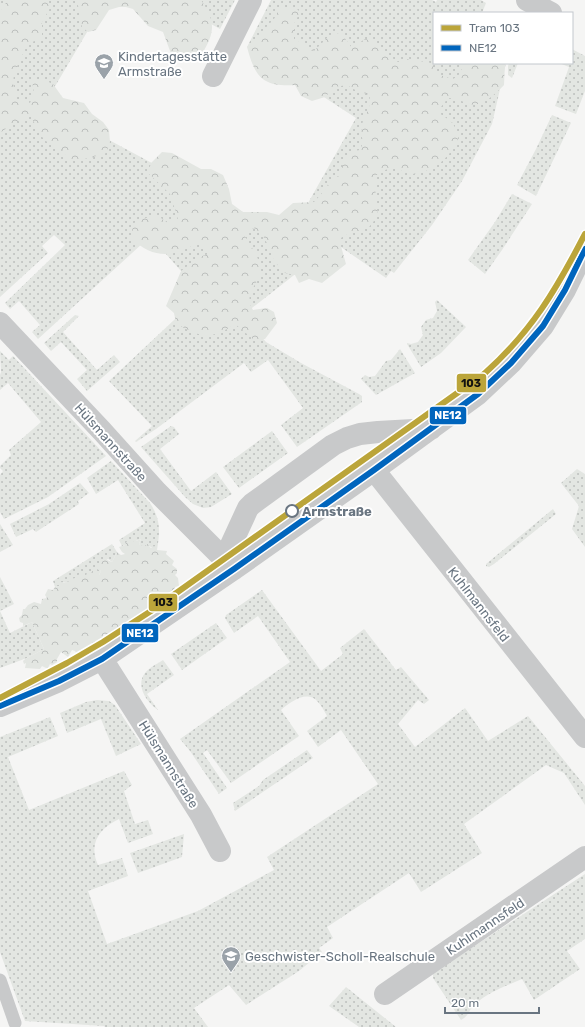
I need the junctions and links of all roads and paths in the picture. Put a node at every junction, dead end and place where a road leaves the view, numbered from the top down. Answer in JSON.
{"nodes":[{"id":1,"x":251,"y":0,"type":"edge"},
{"id":2,"x":527,"y":0,"type":"edge"},
{"id":3,"x":549,"y":12,"type":"edge"},
{"id":4,"x":213,"y":76,"type":"dead end"},
{"id":5,"x":585,"y":250,"type":"edge"},
{"id":6,"x":0,"y":323,"type":"edge"},
{"id":7,"x":431,"y":429,"type":"junction"},
{"id":8,"x":374,"y":470,"type":"junction"},
{"id":9,"x":229,"y":564,"type":"junction"},
{"id":10,"x":102,"y":659,"type":"junction"},
{"id":11,"x":0,"y":706,"type":"edge"},
{"id":12,"x":585,"y":737,"type":"edge"},
{"id":13,"x":220,"y":851,"type":"dead end"},
{"id":14,"x":585,"y":857,"type":"edge"},
{"id":15,"x":0,"y":980,"type":"edge"},
{"id":16,"x":385,"y":994,"type":"dead end"},
{"id":17,"x":15,"y":1023,"type":"dead end"}],
"edges":[{"from":1,"to":4,"type":"street"},
{"from":2,"to":3,"type":"street"},
{"from":5,"to":7,"type":"street"},
{"from":6,"to":9,"type":"street","name":"Hülsmannstraße"},
{"from":7,"to":8,"type":"street"},
{"from":7,"to":9,"type":"street"},
{"from":8,"to":9,"type":"street"},
{"from":8,"to":12,"type":"street","name":"Kuhlmannsfeld"},
{"from":9,"to":10,"type":"street"},
{"from":10,"to":11,"type":"street"},
{"from":10,"to":13,"type":"street","name":"Hülsmannstraße"},
{"from":14,"to":16,"type":"street","name":"Kuhlmannsfeld"},
{"from":15,"to":17,"type":"lane"}]}
